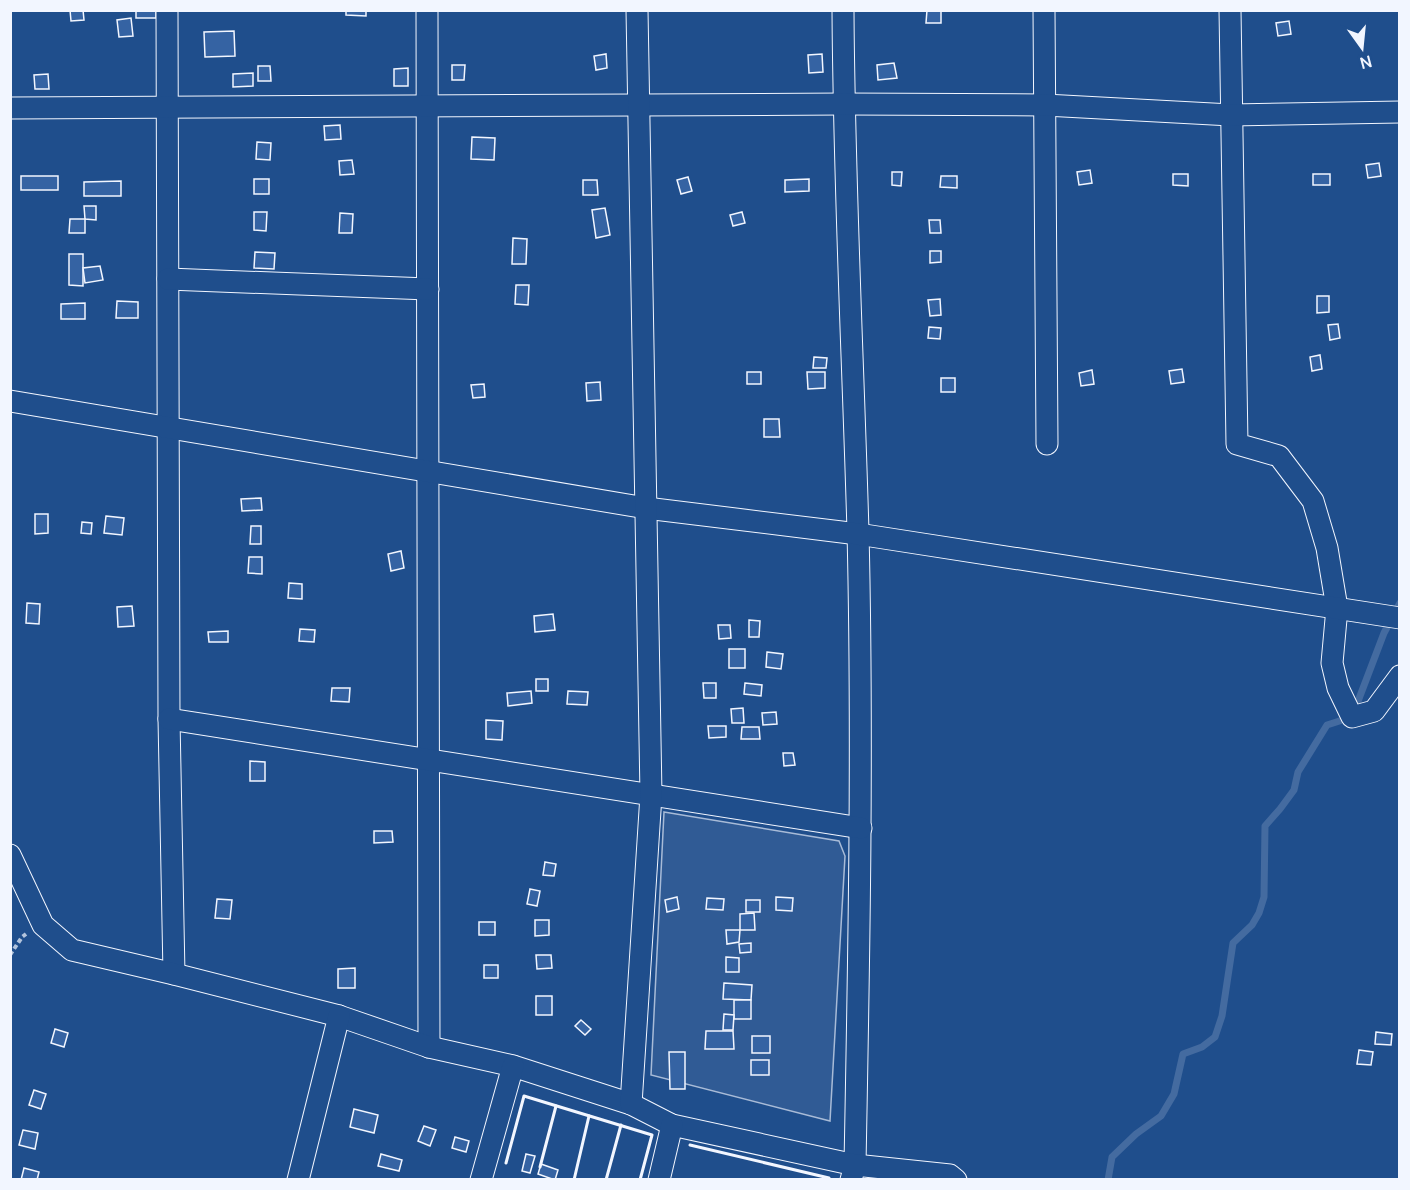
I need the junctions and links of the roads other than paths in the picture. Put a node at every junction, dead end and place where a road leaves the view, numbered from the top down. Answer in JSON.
{"nodes":[{"id":1,"x":167,"y":10,"type":"edge"},
{"id":2,"x":427,"y":10,"type":"edge"},
{"id":3,"x":637,"y":10,"type":"edge"},
{"id":4,"x":843,"y":10,"type":"edge"},
{"id":5,"x":1044,"y":10,"type":"edge"},
{"id":6,"x":1230,"y":10,"type":"edge"},
{"id":7,"x":844,"y":104,"type":"junction"},
{"id":8,"x":639,"y":105,"type":"junction"},
{"id":9,"x":1045,"y":105,"type":"junction"},
{"id":10,"x":167,"y":106,"type":"junction"},
{"id":11,"x":427,"y":106,"type":"junction"},
{"id":12,"x":10,"y":108,"type":"edge"},
{"id":13,"x":1400,"y":112,"type":"edge"},
{"id":14,"x":1231,"y":115,"type":"junction"},
{"id":15,"x":168,"y":279,"type":"junction"},
{"id":16,"x":428,"y":289,"type":"junction"},
{"id":17,"x":10,"y":401,"type":"edge"},
{"id":18,"x":168,"y":427,"type":"junction"},
{"id":19,"x":1047,"y":444,"type":"dead end"},
{"id":20,"x":428,"y":471,"type":"junction"},
{"id":21,"x":646,"y":508,"type":"junction"},
{"id":22,"x":858,"y":534,"type":"junction"},
{"id":23,"x":1337,"y":608,"type":"junction"},
{"id":24,"x":1400,"y":618,"type":"edge"},
{"id":25,"x":1400,"y":676,"type":"edge"},
{"id":26,"x":169,"y":719,"type":"junction"},
{"id":27,"x":429,"y":760,"type":"junction"},
{"id":28,"x":651,"y":795,"type":"junction"},
{"id":29,"x":861,"y":828,"type":"junction"},
{"id":30,"x":10,"y":855,"type":"edge"},
{"id":31,"x":174,"y":974,"type":"junction"},
{"id":32,"x":339,"y":1016,"type":"junction"},
{"id":33,"x":429,"y":1047,"type":"junction"},
{"id":34,"x":513,"y":1066,"type":"junction"},
{"id":35,"x":631,"y":1104,"type":"junction"},
{"id":36,"x":672,"y":1125,"type":"junction"},
{"id":37,"x":853,"y":1172,"type":"edge"},
{"id":38,"x":298,"y":1179,"type":"edge"},
{"id":39,"x":481,"y":1179,"type":"edge"},
{"id":40,"x":659,"y":1179,"type":"edge"},
{"id":41,"x":956,"y":1179,"type":"edge"}],
"edges":[{"from":1,"to":10,"type":"street"},
{"from":2,"to":11,"type":"street"},
{"from":3,"to":8,"type":"street"},
{"from":4,"to":7,"type":"street"},
{"from":5,"to":9,"type":"street"},
{"from":6,"to":14,"type":"street"},
{"from":7,"to":8,"type":"street"},
{"from":7,"to":9,"type":"street"},
{"from":7,"to":22,"type":"street"},
{"from":8,"to":11,"type":"street"},
{"from":8,"to":21,"type":"street"},
{"from":9,"to":14,"type":"street"},
{"from":9,"to":19,"type":"street"},
{"from":10,"to":11,"type":"street"},
{"from":10,"to":12,"type":"street"},
{"from":10,"to":15,"type":"street"},
{"from":11,"to":16,"type":"street"},
{"from":13,"to":14,"type":"street"},
{"from":14,"to":23,"type":"street"},
{"from":15,"to":16,"type":"street"},
{"from":15,"to":18,"type":"street"},
{"from":16,"to":20,"type":"street"},
{"from":17,"to":18,"type":"street"},
{"from":18,"to":20,"type":"street"},
{"from":18,"to":26,"type":"street"},
{"from":20,"to":21,"type":"street"},
{"from":20,"to":27,"type":"street"},
{"from":21,"to":22,"type":"street"},
{"from":21,"to":28,"type":"street"},
{"from":22,"to":23,"type":"street"},
{"from":22,"to":29,"type":"street"},
{"from":23,"to":24,"type":"street"},
{"from":23,"to":25,"type":"street"},
{"from":26,"to":27,"type":"street"},
{"from":26,"to":31,"type":"street"},
{"from":27,"to":28,"type":"street"},
{"from":27,"to":33,"type":"street"},
{"from":28,"to":29,"type":"street"},
{"from":28,"to":35,"type":"street"},
{"from":29,"to":37,"type":"street"},
{"from":30,"to":31,"type":"street"},
{"from":31,"to":32,"type":"street"},
{"from":32,"to":33,"type":"street"},
{"from":32,"to":38,"type":"street"},
{"from":33,"to":34,"type":"street"},
{"from":34,"to":35,"type":"street"},
{"from":34,"to":39,"type":"street"},
{"from":35,"to":36,"type":"street"},
{"from":36,"to":37,"type":"street"},
{"from":36,"to":40,"type":"street"},
{"from":37,"to":41,"type":"street"}]}
